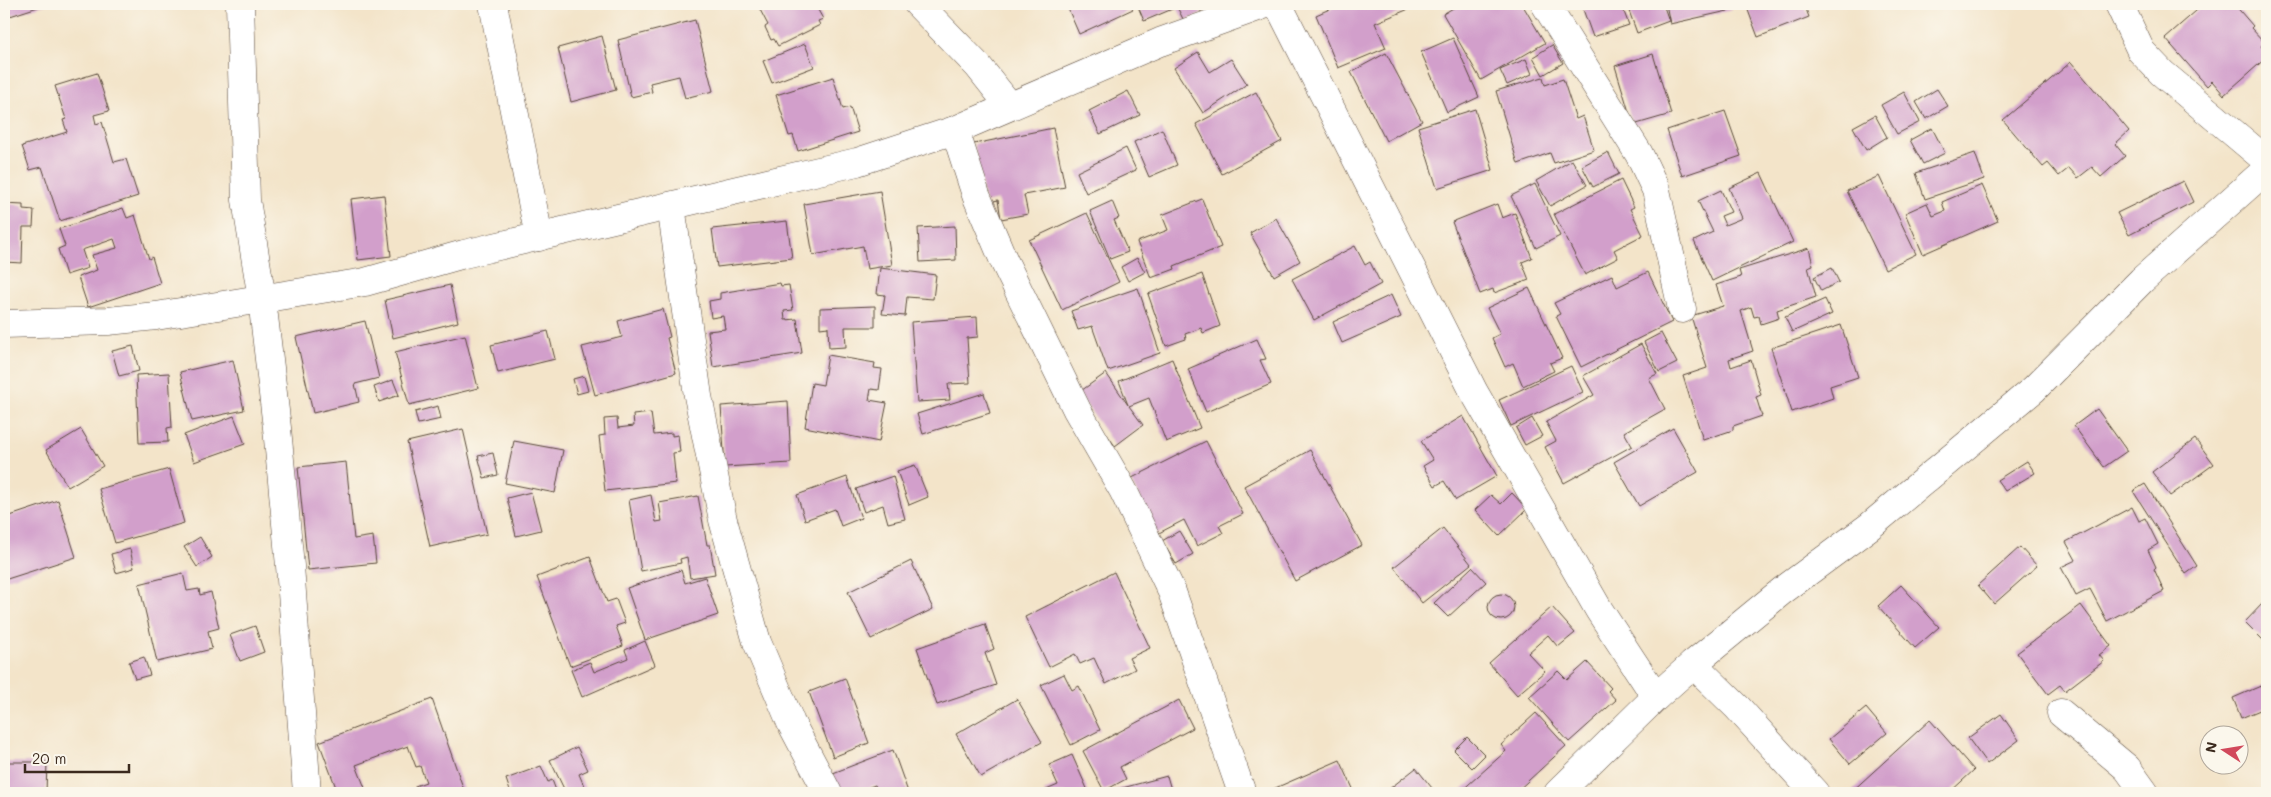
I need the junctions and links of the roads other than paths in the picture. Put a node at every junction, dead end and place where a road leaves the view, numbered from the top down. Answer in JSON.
{"nodes":[{"id":1,"x":240,"y":4,"type":"edge"},
{"id":2,"x":493,"y":4,"type":"edge"},
{"id":3,"x":918,"y":4,"type":"edge"},
{"id":4,"x":1266,"y":4,"type":"edge"},
{"id":5,"x":1278,"y":4,"type":"edge"},
{"id":6,"x":1545,"y":4,"type":"edge"},
{"id":7,"x":2119,"y":4,"type":"edge"},
{"id":8,"x":1009,"y":105,"type":"junction"},
{"id":9,"x":955,"y":130,"type":"junction"},
{"id":10,"x":2267,"y":161,"type":"edge"},
{"id":11,"x":2267,"y":169,"type":"edge"},
{"id":12,"x":671,"y":206,"type":"junction"},
{"id":13,"x":539,"y":237,"type":"junction"},
{"id":14,"x":262,"y":299,"type":"junction"},
{"id":15,"x":1682,"y":309,"type":"dead end"},
{"id":16,"x":4,"y":324,"type":"edge"},
{"id":17,"x":1693,"y":664,"type":"junction"},
{"id":18,"x":1656,"y":696,"type":"junction"},
{"id":19,"x":2061,"y":713,"type":"dead end"},
{"id":20,"x":307,"y":793,"type":"edge"},
{"id":21,"x":828,"y":793,"type":"edge"},
{"id":22,"x":1242,"y":793,"type":"edge"},
{"id":23,"x":1558,"y":793,"type":"edge"},
{"id":24,"x":1815,"y":793,"type":"edge"},
{"id":25,"x":2145,"y":793,"type":"edge"}],
"edges":[{"from":1,"to":14,"type":"street"},
{"from":2,"to":13,"type":"street"},
{"from":3,"to":8,"type":"street"},
{"from":4,"to":8,"type":"street"},
{"from":5,"to":18,"type":"street"},
{"from":6,"to":15,"type":"street"},
{"from":7,"to":10,"type":"street"},
{"from":8,"to":9,"type":"street"},
{"from":9,"to":12,"type":"street"},
{"from":9,"to":22,"type":"street"},
{"from":11,"to":17,"type":"street"},
{"from":12,"to":13,"type":"street"},
{"from":12,"to":21,"type":"street"},
{"from":13,"to":14,"type":"street"},
{"from":14,"to":16,"type":"street"},
{"from":14,"to":20,"type":"street"},
{"from":17,"to":18,"type":"street"},
{"from":17,"to":24,"type":"street"},
{"from":18,"to":23,"type":"street"},
{"from":19,"to":25,"type":"street"}]}
